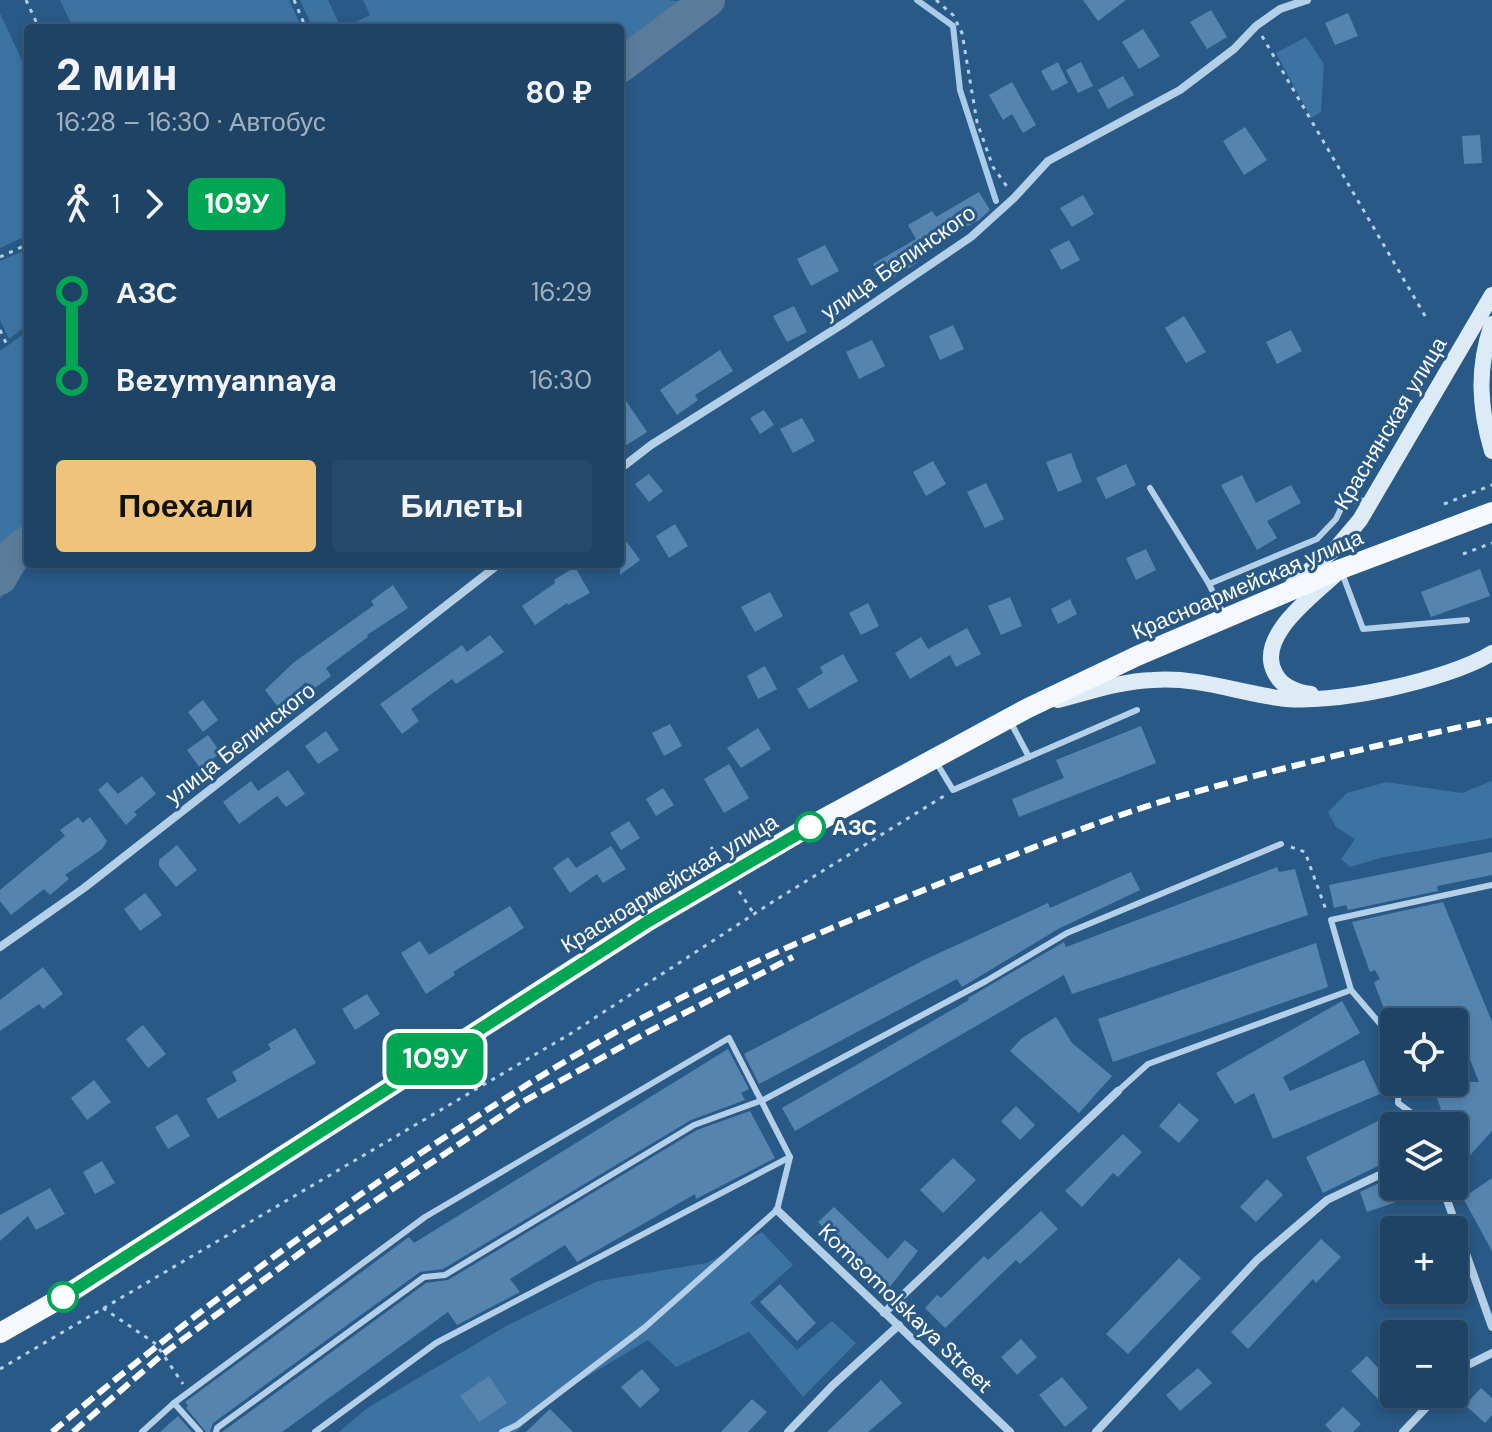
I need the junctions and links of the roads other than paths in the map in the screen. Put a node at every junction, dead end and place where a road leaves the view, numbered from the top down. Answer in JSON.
{"nodes":[{"id":1,"x":1307,"y":0,"type":"edge"},
{"id":2,"x":1492,"y":295,"type":"edge"},
{"id":3,"x":1492,"y":324,"type":"edge"},
{"id":4,"x":1492,"y":451,"type":"edge"},
{"id":5,"x":624,"y":466,"type":"edge"},
{"id":6,"x":1150,"y":488,"type":"dead end"},
{"id":7,"x":1371,"y":501,"type":"junction"},
{"id":8,"x":1492,"y":512,"type":"edge"},
{"id":9,"x":494,"y":568,"type":"edge"},
{"id":10,"x":1341,"y":569,"type":"junction"},
{"id":11,"x":1209,"y":584,"type":"junction"},
{"id":12,"x":1278,"y":596,"type":"junction"},
{"id":13,"x":1225,"y":618,"type":"junction"},
{"id":14,"x":1467,"y":620,"type":"dead end"},
{"id":15,"x":1492,"y":653,"type":"edge"},
{"id":16,"x":1356,"y":694,"type":"junction"},
{"id":17,"x":1028,"y":708,"type":"junction"},
{"id":18,"x":1137,"y":710,"type":"dead end"},
{"id":19,"x":1009,"y":719,"type":"junction"},
{"id":20,"x":1029,"y":757,"type":"junction"},
{"id":21,"x":934,"y":759,"type":"junction"},
{"id":22,"x":1281,"y":844,"type":"road end"},
{"id":23,"x":1492,"y":885,"type":"edge"},
{"id":24,"x":0,"y":947,"type":"edge"},
{"id":25,"x":1351,"y":990,"type":"junction"},
{"id":26,"x":1380,"y":1024,"type":"edge"},
{"id":27,"x":1118,"y":1091,"type":"joint"},
{"id":28,"x":1398,"y":1096,"type":"edge"},
{"id":29,"x":763,"y":1100,"type":"junction"},
{"id":30,"x":1410,"y":1112,"type":"edge"},
{"id":31,"x":790,"y":1157,"type":"junction"},
{"id":32,"x":1380,"y":1175,"type":"edge"},
{"id":33,"x":1447,"y":1200,"type":"edge"},
{"id":34,"x":777,"y":1210,"type":"junction"},
{"id":35,"x":884,"y":1313,"type":"junction"},
{"id":36,"x":899,"y":1325,"type":"junction"},
{"id":37,"x":1492,"y":1327,"type":"edge"},
{"id":38,"x":0,"y":1333,"type":"edge"},
{"id":39,"x":1492,"y":1353,"type":"edge"},
{"id":40,"x":1468,"y":1365,"type":"edge"},
{"id":41,"x":174,"y":1403,"type":"junction"},
{"id":42,"x":1426,"y":1408,"type":"edge"},
{"id":43,"x":142,"y":1432,"type":"edge"},
{"id":44,"x":200,"y":1432,"type":"edge"},
{"id":45,"x":216,"y":1432,"type":"edge"},
{"id":46,"x":315,"y":1432,"type":"edge"},
{"id":47,"x":502,"y":1432,"type":"edge"},
{"id":48,"x":788,"y":1432,"type":"edge"},
{"id":49,"x":1010,"y":1432,"type":"edge"},
{"id":50,"x":1096,"y":1432,"type":"edge"},
{"id":51,"x":1403,"y":1432,"type":"edge"}],
"edges":[{"from":1,"to":5,"type":"street","name":"улица Белинского"},
{"from":2,"to":7,"type":"main road","name":"Краснянская улица"},
{"from":3,"to":4,"type":"main road"},
{"from":6,"to":11,"type":"lane"},
{"from":7,"to":11,"type":"lane"},
{"from":7,"to":12,"type":"main road","name":"Краснянская улица"},
{"from":8,"to":10,"type":"main road","name":"Красноармейская улица"},
{"from":9,"to":24,"type":"street","name":"улица Белинского"},
{"from":10,"to":12,"type":"main road","name":"Красноармейская улица"},
{"from":10,"to":14,"type":"lane"},
{"from":10,"to":16,"type":"main road"},
{"from":11,"to":13,"type":"lane"},
{"from":12,"to":13,"type":"main road","name":"Красноармейская улица"},
{"from":13,"to":17,"type":"main road","name":"Красноармейская улица"},
{"from":15,"to":16,"type":"main road"},
{"from":16,"to":17,"type":"main road"},
{"from":17,"to":19,"type":"main road","name":"Красноармейская улица"},
{"from":18,"to":20,"type":"lane"},
{"from":19,"to":20,"type":"lane"},
{"from":19,"to":21,"type":"main road","name":"Красноармейская улица"},
{"from":20,"to":21,"type":"lane"},
{"from":21,"to":38,"type":"main road","name":"Красноармейская улица"},
{"from":22,"to":29,"type":"lane"},
{"from":23,"to":25,"type":"lane"},
{"from":25,"to":26,"type":"lane"},
{"from":25,"to":27,"type":"lane"},
{"from":27,"to":35,"type":"street"},
{"from":28,"to":30,"type":"lane"},
{"from":29,"to":31,"type":"lane"},
{"from":29,"to":41,"type":"lane"},
{"from":29,"to":45,"type":"lane"},
{"from":31,"to":34,"type":"lane"},
{"from":31,"to":46,"type":"lane"},
{"from":32,"to":50,"type":"street"},
{"from":33,"to":37,"type":"street"},
{"from":34,"to":35,"type":"street","name":"Komsomolskaya Street"},
{"from":34,"to":47,"type":"lane"},
{"from":35,"to":36,"type":"street","name":"Komsomolskaya Street"},
{"from":36,"to":48,"type":"street"},
{"from":36,"to":49,"type":"street","name":"Komsomolskaya Street"},
{"from":39,"to":40,"type":"street"},
{"from":41,"to":43,"type":"lane"},
{"from":41,"to":44,"type":"lane"},
{"from":42,"to":51,"type":"street"}]}
